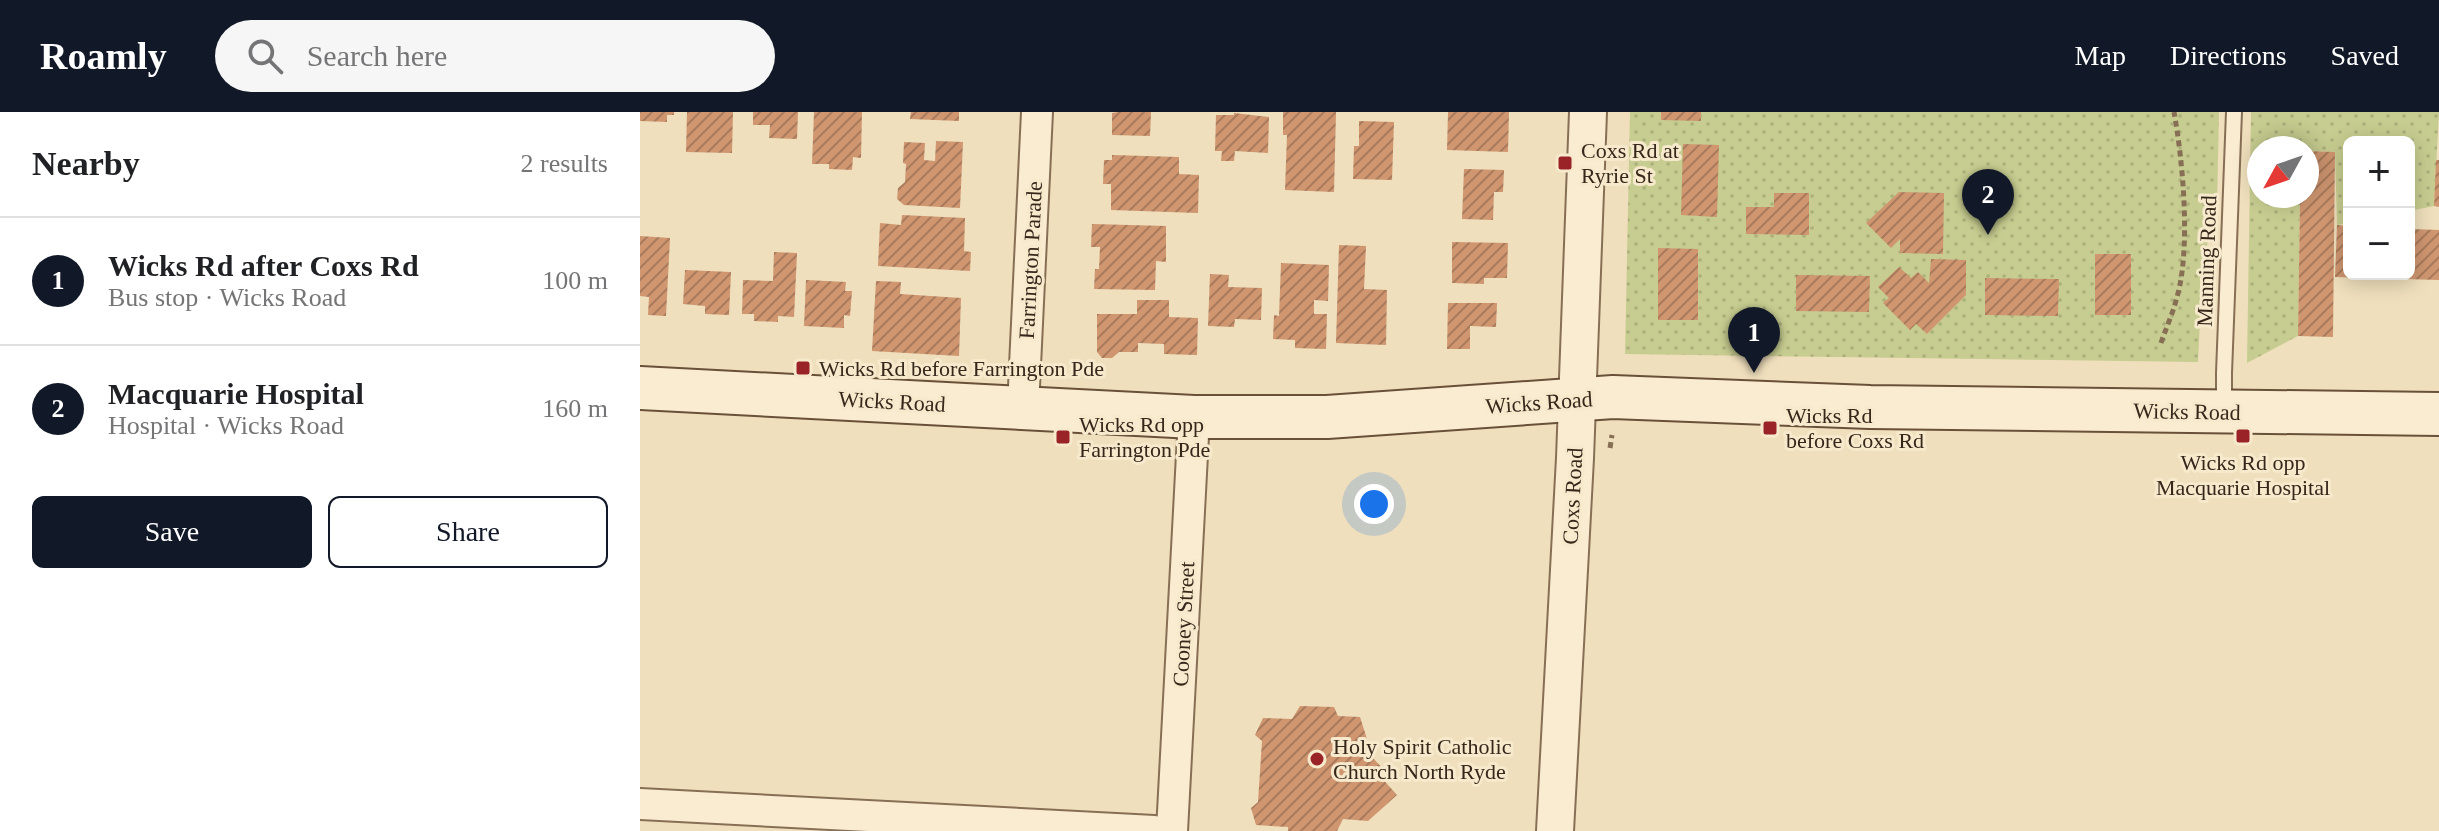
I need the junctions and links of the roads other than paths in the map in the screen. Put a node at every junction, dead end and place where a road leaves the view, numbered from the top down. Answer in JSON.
{"nodes":[{"id":1,"x":1037,"y":112,"type":"edge"},
{"id":2,"x":1588,"y":112,"type":"edge"},
{"id":3,"x":2234,"y":112,"type":"edge"},
{"id":4,"x":640,"y":388,"type":"edge"},
{"id":5,"x":1576,"y":400,"type":"junction"},
{"id":6,"x":1023,"y":408,"type":"junction"},
{"id":7,"x":2224,"y":412,"type":"junction"},
{"id":8,"x":2439,"y":414,"type":"edge"},
{"id":9,"x":1194,"y":417,"type":"junction"},
{"id":10,"x":640,"y":804,"type":"edge"},
{"id":11,"x":761,"y":821,"type":"edge"},
{"id":12,"x":1154,"y":831,"type":"edge"},
{"id":13,"x":1172,"y":831,"type":"edge"},
{"id":14,"x":1555,"y":831,"type":"edge"}],
"edges":[{"from":1,"to":6,"type":"street","name":"Farrington Parade"},
{"from":2,"to":5,"type":"street","name":"Coxs Road"},
{"from":3,"to":7,"type":"lane","name":"Manning Road"},
{"from":4,"to":6,"type":"main road","name":"Wicks Road"},
{"from":5,"to":7,"type":"main road","name":"Wicks Road"},
{"from":5,"to":9,"type":"main road","name":"Wicks Road"},
{"from":5,"to":14,"type":"street","name":"Coxs Road"},
{"from":6,"to":9,"type":"main road","name":"Wicks Road"},
{"from":7,"to":8,"type":"main road","name":"Wicks Road"},
{"from":9,"to":13,"type":"street","name":"Cooney Street"},
{"from":10,"to":11,"type":"street"},
{"from":11,"to":12,"type":"street"}]}
